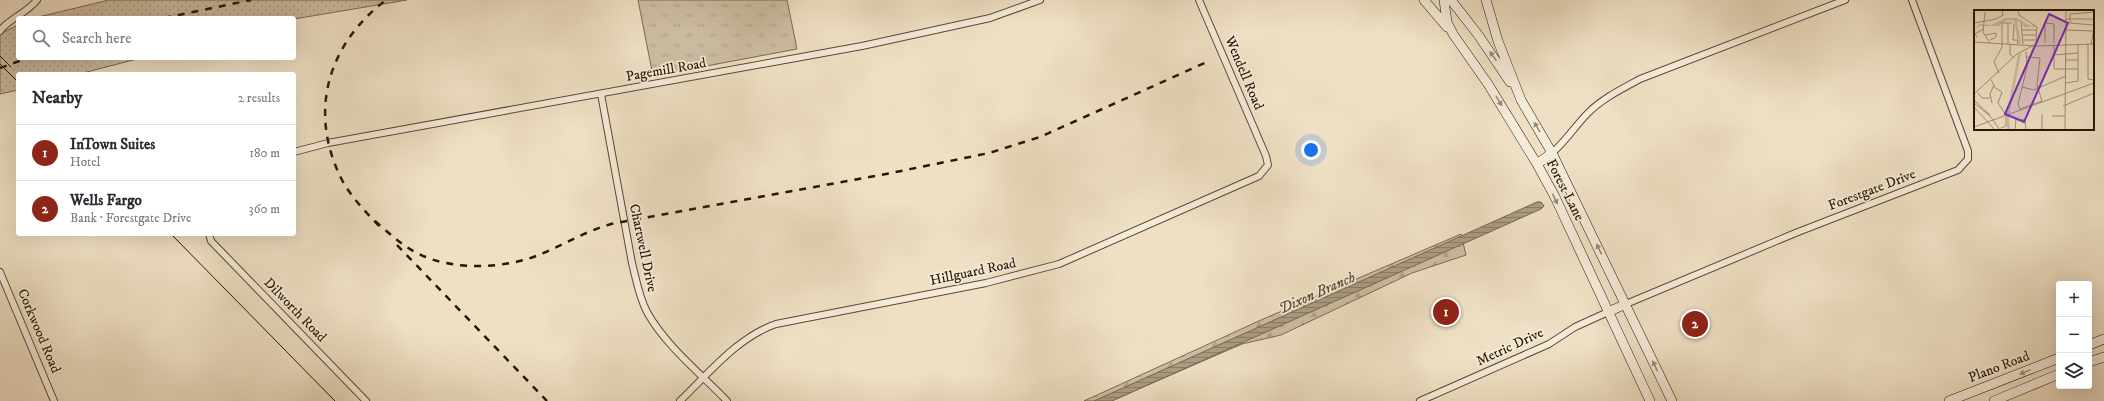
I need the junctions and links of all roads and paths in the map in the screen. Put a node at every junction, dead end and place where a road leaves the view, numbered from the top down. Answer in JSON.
{"nodes":[{"id":1,"x":37,"y":0,"type":"edge"},
{"id":2,"x":1040,"y":0,"type":"edge"},
{"id":3,"x":1199,"y":0,"type":"edge"},
{"id":4,"x":1424,"y":0,"type":"edge"},
{"id":5,"x":1444,"y":0,"type":"edge"},
{"id":6,"x":1451,"y":0,"type":"edge"},
{"id":7,"x":1486,"y":0,"type":"edge"},
{"id":8,"x":1845,"y":0,"type":"edge"},
{"id":9,"x":1912,"y":0,"type":"edge"},
{"id":10,"x":19,"y":16,"type":"edge"},
{"id":11,"x":16,"y":18,"type":"edge"},
{"id":12,"x":2,"y":25,"type":"edge"},
{"id":13,"x":0,"y":31,"type":"edge"},
{"id":14,"x":1453,"y":34,"type":"junction"},
{"id":15,"x":601,"y":94,"type":"junction"},
{"id":16,"x":1521,"y":100,"type":"junction"},
{"id":17,"x":296,"y":151,"type":"edge"},
{"id":18,"x":1552,"y":153,"type":"junction"},
{"id":19,"x":1266,"y":156,"type":"joint"},
{"id":20,"x":1537,"y":164,"type":"junction"},
{"id":21,"x":210,"y":236,"type":"edge"},
{"id":22,"x":0,"y":272,"type":"edge"},
{"id":23,"x":1626,"y":304,"type":"junction"},
{"id":24,"x":1608,"y":312,"type":"junction"},
{"id":25,"x":2104,"y":339,"type":"edge"},
{"id":26,"x":2092,"y":344,"type":"edge"},
{"id":27,"x":2104,"y":357,"type":"edge"},
{"id":28,"x":2056,"y":359,"type":"edge"},
{"id":29,"x":2092,"y":361,"type":"edge"},
{"id":30,"x":2056,"y":375,"type":"edge"},
{"id":31,"x":704,"y":378,"type":"junction"},
{"id":32,"x":54,"y":401,"type":"edge"},
{"id":33,"x":366,"y":401,"type":"edge"},
{"id":34,"x":680,"y":401,"type":"edge"},
{"id":35,"x":727,"y":401,"type":"edge"},
{"id":36,"x":1420,"y":401,"type":"edge"},
{"id":37,"x":1650,"y":401,"type":"edge"},
{"id":38,"x":1672,"y":401,"type":"edge"},
{"id":39,"x":1949,"y":401,"type":"edge"},
{"id":40,"x":1994,"y":401,"type":"edge"}],
"edges":[{"from":1,"to":10,"type":"street"},
{"from":2,"to":15,"type":"street","name":"Pagemill Road"},
{"from":3,"to":19,"type":"street","name":"Wendell Road"},
{"from":4,"to":14,"type":"main road"},
{"from":5,"to":14,"type":"main road","name":"Forest Lane"},
{"from":16,"to":6,"type":"main road","one_way":true},
{"from":7,"to":16,"type":"main road","name":"Forest Lane"},
{"from":8,"to":18,"type":"street"},
{"from":9,"to":23,"type":"street","name":"Forestgate Drive"},
{"from":11,"to":12,"type":"street"},
{"from":12,"to":13,"type":"street"},
{"from":14,"to":20,"type":"main road","name":"Forest Lane","one_way":true},
{"from":15,"to":17,"type":"street","name":"Pagemill Road"},
{"from":15,"to":31,"type":"street","name":"Chartwell Drive"},
{"from":18,"to":16,"type":"main road","name":"Forest Lane","one_way":true},
{"from":18,"to":20,"type":"main road"},
{"from":23,"to":18,"type":"main road","name":"Forest Lane","one_way":true},
{"from":19,"to":31,"type":"street","name":"Hillguard Road"},
{"from":20,"to":24,"type":"main road","name":"Forest Lane","one_way":true},
{"from":21,"to":33,"type":"street","name":"Dilworth Road"},
{"from":22,"to":32,"type":"street","name":"Corkwood Road"},
{"from":23,"to":24,"type":"main road"},
{"from":38,"to":23,"type":"main road","name":"Forest Lane","one_way":true},
{"from":24,"to":36,"type":"street","name":"Metric Drive"},
{"from":24,"to":37,"type":"main road","name":"Forest Lane"},
{"from":25,"to":26,"type":"main road"},
{"from":27,"to":29,"type":"main road"},
{"from":28,"to":39,"type":"main road","name":"Plano Road","one_way":true},
{"from":30,"to":40,"type":"main road"},
{"from":31,"to":34,"type":"street","name":"Hillguard Road"},
{"from":31,"to":35,"type":"street","name":"Chartwell Drive"}]}
